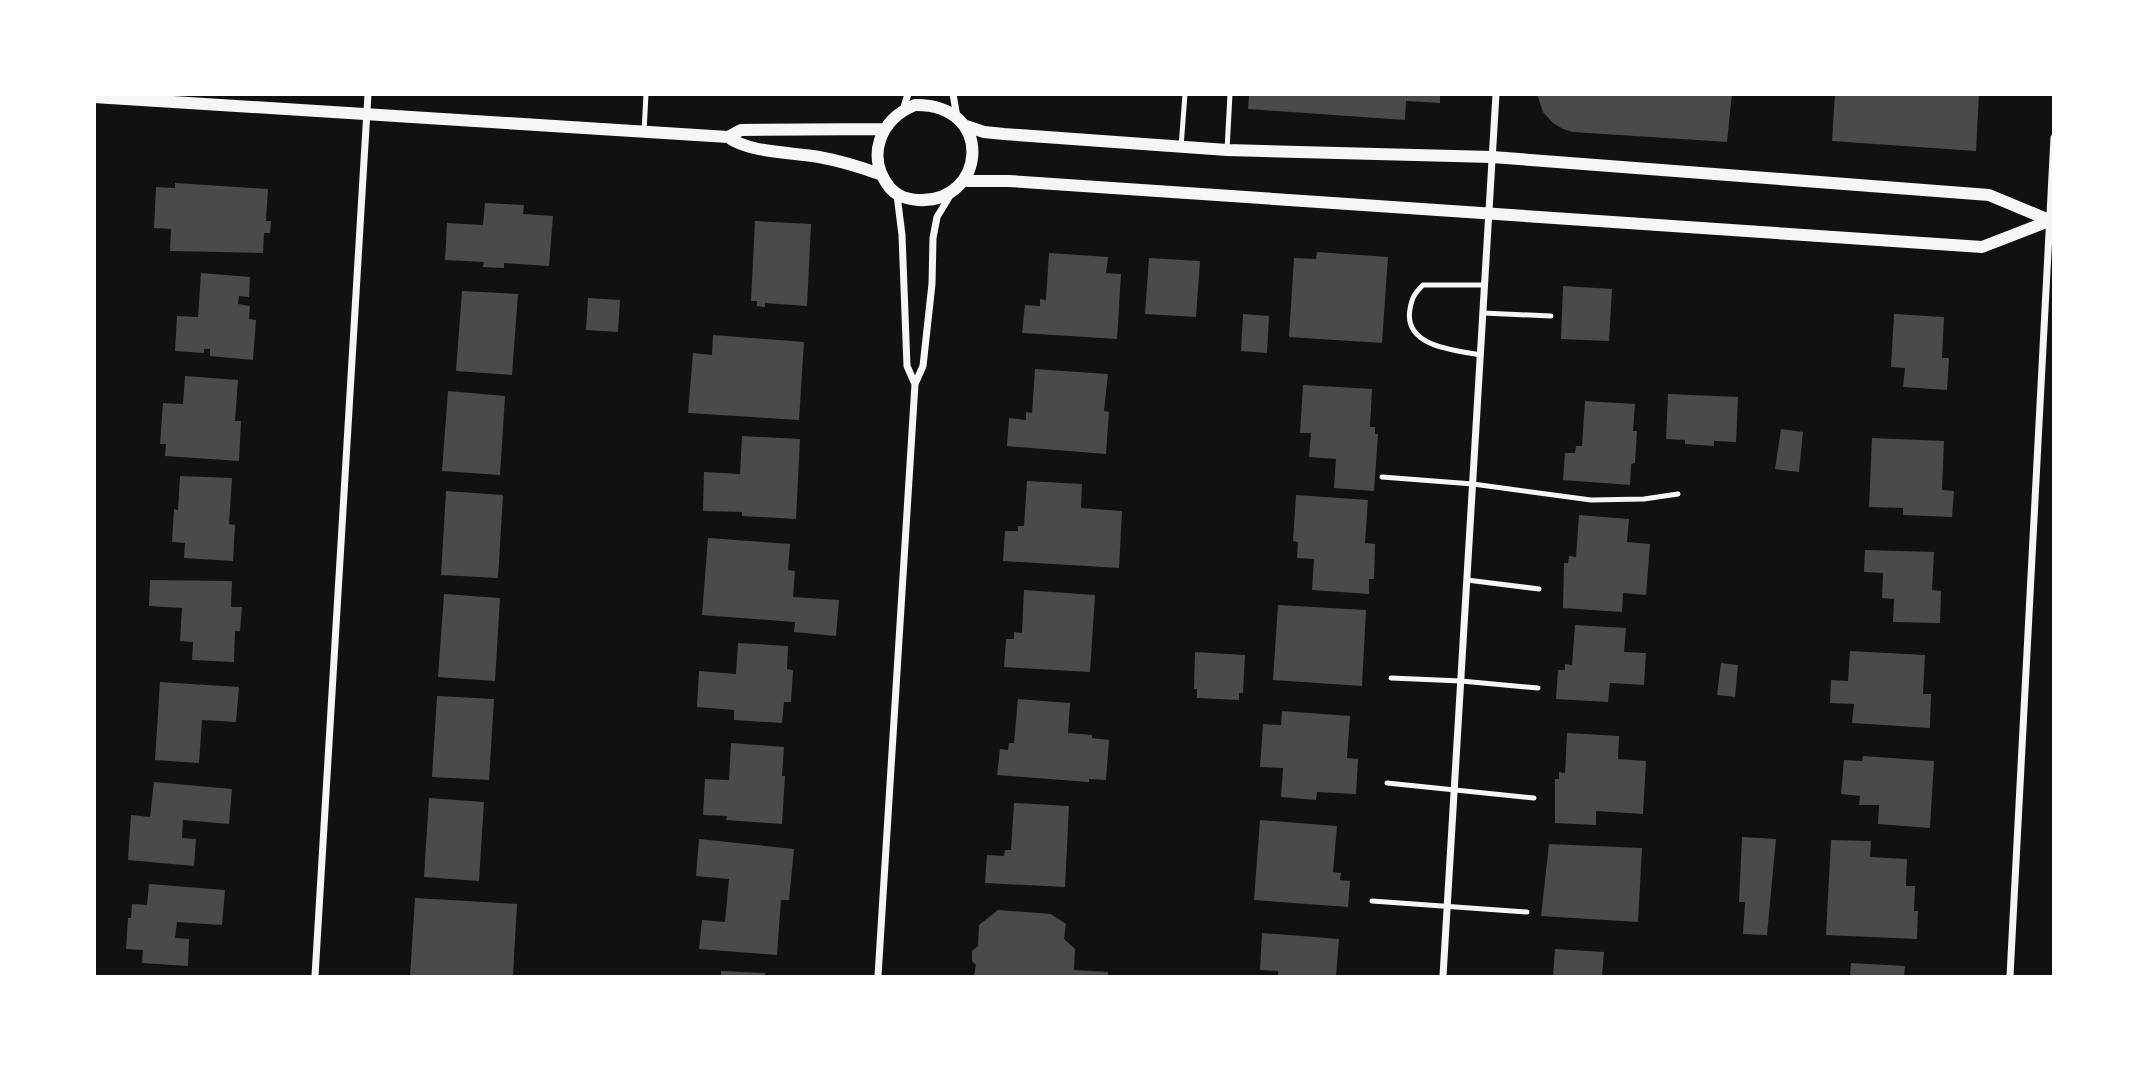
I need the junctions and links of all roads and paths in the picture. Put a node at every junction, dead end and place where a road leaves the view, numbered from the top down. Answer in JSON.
{"nodes":[{"id":1,"x":368,"y":94,"type":"edge"},
{"id":2,"x":646,"y":94,"type":"edge"},
{"id":3,"x":908,"y":94,"type":"edge"},
{"id":4,"x":953,"y":94,"type":"edge"},
{"id":5,"x":1185,"y":94,"type":"edge"},
{"id":6,"x":1230,"y":94,"type":"edge"},
{"id":7,"x":1496,"y":94,"type":"edge"},
{"id":8,"x":94,"y":97,"type":"edge"},
{"id":9,"x":903,"y":110,"type":"junction"},
{"id":10,"x":367,"y":114,"type":"junction"},
{"id":11,"x":962,"y":122,"type":"junction"},
{"id":12,"x":884,"y":129,"type":"junction"},
{"id":13,"x":644,"y":132,"type":"junction"},
{"id":14,"x":728,"y":136,"type":"junction"},
{"id":15,"x":2053,"y":138,"type":"edge"},
{"id":16,"x":1181,"y":147,"type":"junction"},
{"id":17,"x":1227,"y":150,"type":"junction"},
{"id":18,"x":1492,"y":157,"type":"junction"},
{"id":19,"x":882,"y":175,"type":"junction"},
{"id":20,"x":963,"y":181,"type":"junction"},
{"id":21,"x":951,"y":193,"type":"junction"},
{"id":22,"x":897,"y":195,"type":"junction"},
{"id":23,"x":1489,"y":214,"type":"junction"},
{"id":24,"x":2051,"y":221,"type":"edge"},
{"id":25,"x":1485,"y":285,"type":"junction"},
{"id":26,"x":1483,"y":313,"type":"junction"},
{"id":27,"x":1551,"y":316,"type":"dead end"},
{"id":28,"x":1481,"y":355,"type":"junction"},
{"id":29,"x":915,"y":384,"type":"junction"},
{"id":30,"x":1382,"y":477,"type":"dead end"},
{"id":31,"x":1473,"y":484,"type":"junction"},
{"id":32,"x":1678,"y":494,"type":"dead end"},
{"id":33,"x":1467,"y":580,"type":"junction"},
{"id":34,"x":1539,"y":589,"type":"dead end"},
{"id":35,"x":1391,"y":678,"type":"dead end"},
{"id":36,"x":1461,"y":681,"type":"junction"},
{"id":37,"x":1538,"y":688,"type":"dead end"},
{"id":38,"x":1387,"y":783,"type":"dead end"},
{"id":39,"x":1454,"y":789,"type":"junction"},
{"id":40,"x":1534,"y":798,"type":"dead end"},
{"id":41,"x":1372,"y":901,"type":"dead end"},
{"id":42,"x":1447,"y":907,"type":"junction"},
{"id":43,"x":1527,"y":912,"type":"dead end"},
{"id":44,"x":315,"y":976,"type":"edge"},
{"id":45,"x":878,"y":976,"type":"edge"},
{"id":46,"x":1443,"y":976,"type":"edge"},
{"id":47,"x":2010,"y":976,"type":"edge"}],
"edges":[{"from":1,"to":10,"type":"street"},
{"from":2,"to":13,"type":"lane"},
{"from":3,"to":9,"type":"street"},
{"from":4,"to":11,"type":"street"},
{"from":5,"to":16,"type":"lane"},
{"from":6,"to":17,"type":"lane"},
{"from":7,"to":18,"type":"street"},
{"from":8,"to":10,"type":"street"},
{"from":9,"to":11,"type":"street"},
{"from":9,"to":12,"type":"street"},
{"from":10,"to":13,"type":"street"},
{"from":10,"to":44,"type":"street"},
{"from":11,"to":16,"type":"street"},
{"from":11,"to":20,"type":"street"},
{"from":12,"to":14,"type":"street"},
{"from":12,"to":19,"type":"street"},
{"from":13,"to":14,"type":"street"},
{"from":14,"to":19,"type":"street"},
{"from":15,"to":24,"type":"street"},
{"from":16,"to":17,"type":"street"},
{"from":17,"to":18,"type":"street"},
{"from":18,"to":23,"type":"street"},
{"from":18,"to":24,"type":"street"},
{"from":19,"to":22,"type":"street"},
{"from":20,"to":21,"type":"street"},
{"from":20,"to":23,"type":"street"},
{"from":21,"to":22,"type":"street"},
{"from":21,"to":29,"type":"street"},
{"from":22,"to":29,"type":"street"},
{"from":23,"to":24,"type":"street"},
{"from":23,"to":25,"type":"street"},
{"from":24,"to":47,"type":"street"},
{"from":25,"to":26,"type":"street"},
{"from":25,"to":28,"type":"lane"},
{"from":26,"to":27,"type":"lane"},
{"from":26,"to":28,"type":"street"},
{"from":28,"to":31,"type":"street"},
{"from":29,"to":45,"type":"street"},
{"from":30,"to":31,"type":"lane"},
{"from":31,"to":32,"type":"lane"},
{"from":31,"to":33,"type":"street"},
{"from":33,"to":34,"type":"lane"},
{"from":33,"to":36,"type":"street"},
{"from":35,"to":36,"type":"lane"},
{"from":36,"to":37,"type":"lane"},
{"from":36,"to":39,"type":"street"},
{"from":38,"to":39,"type":"lane"},
{"from":39,"to":40,"type":"lane"},
{"from":39,"to":42,"type":"street"},
{"from":41,"to":42,"type":"lane"},
{"from":42,"to":43,"type":"lane"},
{"from":42,"to":46,"type":"street"}]}
